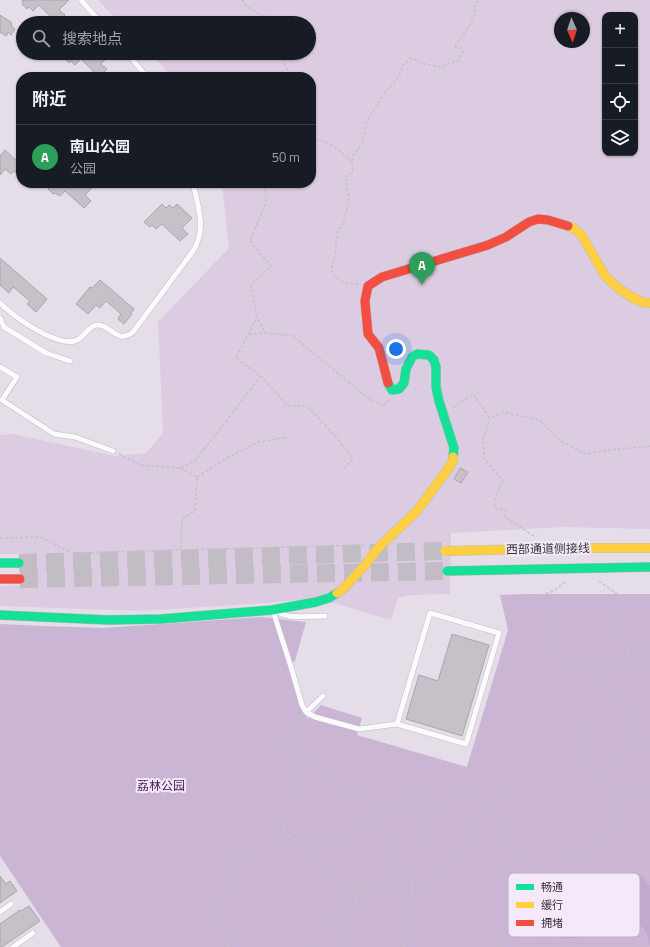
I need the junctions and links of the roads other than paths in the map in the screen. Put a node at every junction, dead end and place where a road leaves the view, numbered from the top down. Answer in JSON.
{"nodes":[{"id":1,"x":81,"y":0,"type":"edge"},
{"id":2,"x":95,"y":16,"type":"edge"},
{"id":3,"x":133,"y":60,"type":"edge"},
{"id":4,"x":144,"y":72,"type":"edge"},
{"id":5,"x":194,"y":188,"type":"edge"},
{"id":6,"x":0,"y":303,"type":"edge"},
{"id":7,"x":650,"y":303,"type":"edge"},
{"id":8,"x":0,"y":318,"type":"edge"},
{"id":9,"x":70,"y":361,"type":"dead end"},
{"id":10,"x":0,"y":367,"type":"edge"},
{"id":11,"x":113,"y":451,"type":"road end"},
{"id":12,"x":650,"y":548,"type":"edge"},
{"id":13,"x":445,"y":551,"type":"tunnel mouth"},
{"id":14,"x":19,"y":563,"type":"tunnel mouth"},
{"id":15,"x":0,"y":564,"type":"edge"},
{"id":16,"x":650,"y":567,"type":"edge"},
{"id":17,"x":447,"y":571,"type":"tunnel mouth"},
{"id":18,"x":0,"y":579,"type":"edge"},
{"id":19,"x":20,"y":579,"type":"tunnel mouth"},
{"id":20,"x":272,"y":610,"type":"junction"},
{"id":21,"x":0,"y":615,"type":"edge"},
{"id":22,"x":325,"y":616,"type":"dead end"},
{"id":23,"x":323,"y":696,"type":"dead end"},
{"id":24,"x":306,"y":712,"type":"junction"},
{"id":25,"x":397,"y":724,"type":"junction"},
{"id":26,"x":12,"y":904,"type":"dead end"},
{"id":27,"x":0,"y":912,"type":"edge"},
{"id":28,"x":33,"y":933,"type":"dead end"},
{"id":29,"x":13,"y":947,"type":"edge"}],
"edges":[{"from":1,"to":2,"type":"lane"},
{"from":3,"to":4,"type":"lane"},
{"from":5,"to":6,"type":"lane"},
{"from":7,"to":20,"type":"main road"},
{"from":8,"to":9,"type":"lane"},
{"from":10,"to":11,"type":"lane"},
{"from":12,"to":13,"type":"main road","name":"西部通道侧接线","bridge":true},
{"from":14,"to":15,"type":"main road"},
{"from":16,"to":17,"type":"main road","name":"西部通道侧接线","bridge":true},
{"from":18,"to":19,"type":"main road"},
{"from":20,"to":21,"type":"main road"},
{"from":20,"to":22,"type":"lane"},
{"from":20,"to":24,"type":"lane"},
{"from":23,"to":24,"type":"lane"},
{"from":24,"to":25,"type":"lane"},
{"from":25,"to":25,"type":"lane"},
{"from":26,"to":27,"type":"lane"},
{"from":28,"to":29,"type":"lane"}]}
